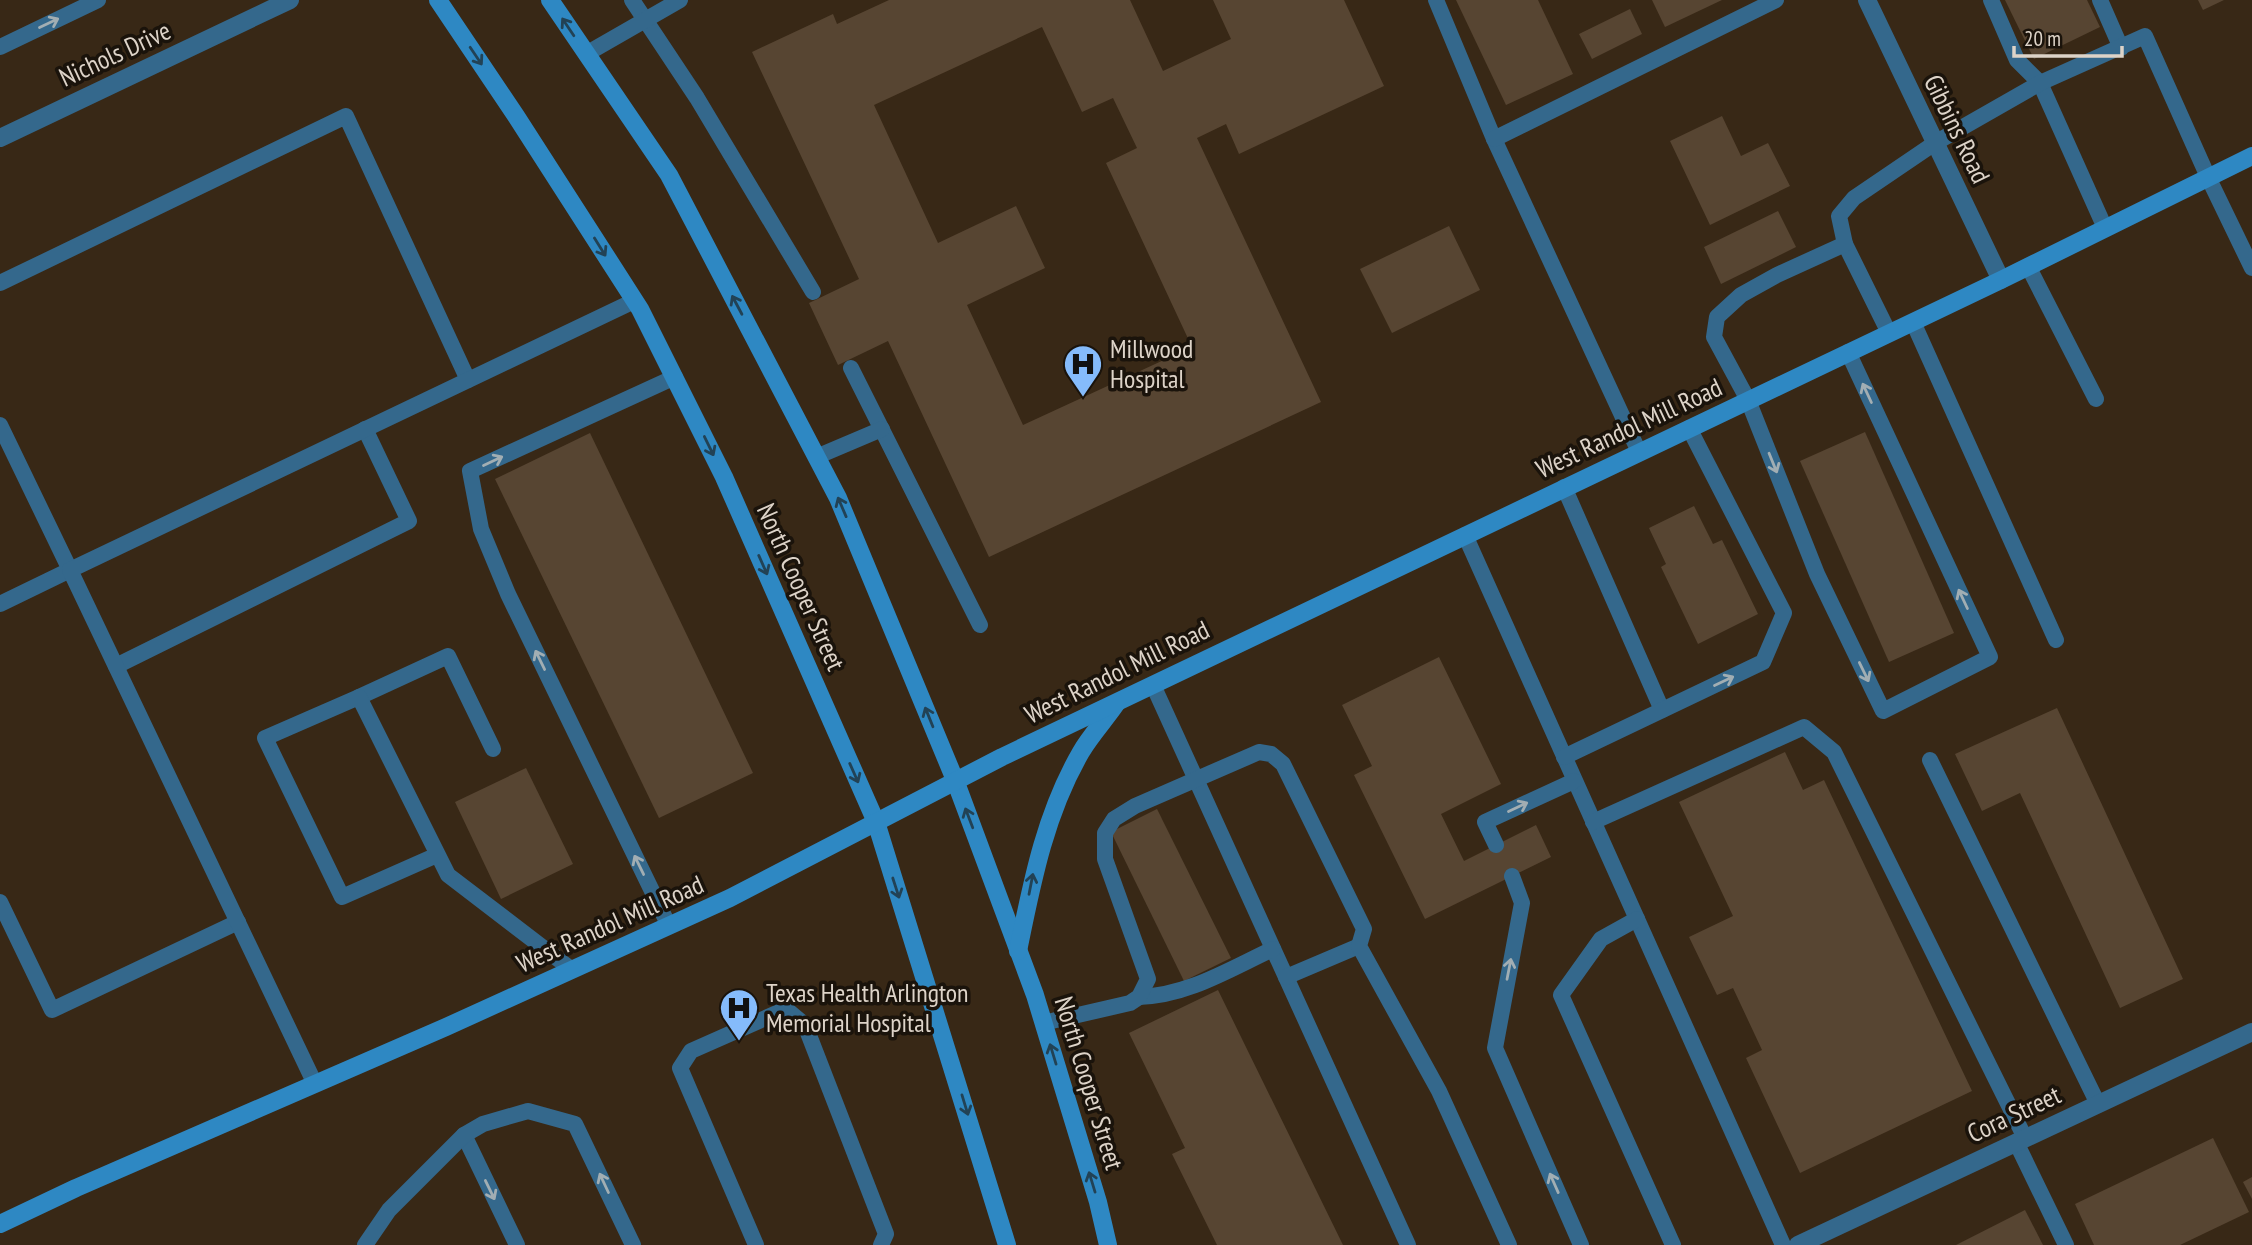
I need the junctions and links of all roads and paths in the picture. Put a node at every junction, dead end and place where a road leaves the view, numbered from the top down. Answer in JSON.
{"nodes":[{"id":1,"x":98,"y":0,"type":"edge"},
{"id":2,"x":290,"y":0,"type":"edge"},
{"id":3,"x":438,"y":0,"type":"edge"},
{"id":4,"x":550,"y":0,"type":"edge"},
{"id":5,"x":632,"y":0,"type":"edge"},
{"id":6,"x":680,"y":0,"type":"edge"},
{"id":7,"x":1436,"y":0,"type":"edge"},
{"id":8,"x":1776,"y":0,"type":"edge"},
{"id":9,"x":1867,"y":0,"type":"edge"},
{"id":10,"x":1991,"y":0,"type":"edge"},
{"id":11,"x":2100,"y":0,"type":"edge"},
{"id":12,"x":646,"y":20,"type":"junction"},
{"id":13,"x":0,"y":47,"type":"edge"},
{"id":14,"x":2121,"y":48,"type":"junction"},
{"id":15,"x":586,"y":54,"type":"junction"},
{"id":16,"x":2040,"y":83,"type":"junction"},
{"id":17,"x":0,"y":138,"type":"edge"},
{"id":18,"x":1494,"y":139,"type":"junction"},
{"id":19,"x":1935,"y":143,"type":"junction"},
{"id":20,"x":2252,"y":156,"type":"edge"},
{"id":21,"x":2208,"y":177,"type":"junction"},
{"id":22,"x":2105,"y":228,"type":"junction"},
{"id":23,"x":1845,"y":244,"type":"junction"},
{"id":24,"x":2028,"y":266,"type":"junction"},
{"id":25,"x":2252,"y":268,"type":"edge"},
{"id":26,"x":2001,"y":280,"type":"junction"},
{"id":27,"x":0,"y":283,"type":"edge"},
{"id":28,"x":813,"y":292,"type":"dead end"},
{"id":29,"x":634,"y":301,"type":"junction"},
{"id":30,"x":1913,"y":322,"type":"junction"},
{"id":31,"x":1888,"y":333,"type":"junction"},
{"id":32,"x":1848,"y":352,"type":"junction"},
{"id":33,"x":851,"y":368,"type":"dead end"},
{"id":34,"x":676,"y":377,"type":"junction"},
{"id":35,"x":468,"y":380,"type":"junction"},
{"id":36,"x":2096,"y":399,"type":"dead end"},
{"id":37,"x":1748,"y":400,"type":"junction"},
{"id":38,"x":0,"y":425,"type":"edge"},
{"id":39,"x":1689,"y":428,"type":"junction"},
{"id":40,"x":365,"y":429,"type":"junction"},
{"id":41,"x":882,"y":429,"type":"junction"},
{"id":42,"x":1639,"y":452,"type":"junction"},
{"id":43,"x":816,"y":457,"type":"junction"},
{"id":44,"x":1564,"y":487,"type":"junction"},
{"id":45,"x":1465,"y":535,"type":"junction"},
{"id":46,"x":70,"y":570,"type":"junction"},
{"id":47,"x":0,"y":604,"type":"edge"},
{"id":48,"x":980,"y":625,"type":"dead end"},
{"id":49,"x":2056,"y":640,"type":"dead end"},
{"id":50,"x":116,"y":666,"type":"junction"},
{"id":51,"x":1153,"y":685,"type":"junction"},
{"id":52,"x":359,"y":696,"type":"junction"},
{"id":53,"x":1119,"y":701,"type":"junction"},
{"id":54,"x":1662,"y":710,"type":"junction"},
{"id":55,"x":493,"y":749,"type":"dead end"},
{"id":56,"x":1564,"y":757,"type":"junction"},
{"id":57,"x":1930,"y":760,"type":"dead end"},
{"id":58,"x":1196,"y":779,"type":"junction"},
{"id":59,"x":955,"y":780,"type":"junction"},
{"id":60,"x":1574,"y":780,"type":"junction"},
{"id":61,"x":876,"y":822,"type":"junction"},
{"id":62,"x":1593,"y":822,"type":"junction"},
{"id":63,"x":1496,"y":845,"type":"dead end"},
{"id":64,"x":437,"y":855,"type":"junction"},
{"id":65,"x":1512,"y":876,"type":"dead end"},
{"id":66,"x":0,"y":902,"type":"edge"},
{"id":67,"x":1637,"y":919,"type":"junction"},
{"id":68,"x":238,"y":922,"type":"junction"},
{"id":69,"x":669,"y":926,"type":"junction"},
{"id":70,"x":1359,"y":946,"type":"junction"},
{"id":71,"x":1273,"y":948,"type":"junction"},
{"id":72,"x":1018,"y":951,"type":"junction"},
{"id":73,"x":571,"y":969,"type":"junction"},
{"id":74,"x":1286,"y":976,"type":"junction"},
{"id":75,"x":1139,"y":998,"type":"junction"},
{"id":76,"x":1043,"y":1023,"type":"junction"},
{"id":77,"x":2252,"y":1032,"type":"edge"},
{"id":78,"x":315,"y":1084,"type":"junction"},
{"id":79,"x":2098,"y":1104,"type":"junction"},
{"id":80,"x":464,"y":1135,"type":"junction"},
{"id":81,"x":2020,"y":1140,"type":"junction"},
{"id":82,"x":0,"y":1224,"type":"edge"},
{"id":83,"x":365,"y":1245,"type":"edge"},
{"id":84,"x":517,"y":1245,"type":"edge"},
{"id":85,"x":633,"y":1245,"type":"edge"},
{"id":86,"x":756,"y":1245,"type":"edge"},
{"id":87,"x":881,"y":1245,"type":"edge"},
{"id":88,"x":1007,"y":1245,"type":"edge"},
{"id":89,"x":1108,"y":1245,"type":"edge"},
{"id":90,"x":1408,"y":1245,"type":"edge"},
{"id":91,"x":1509,"y":1245,"type":"edge"},
{"id":92,"x":1581,"y":1245,"type":"edge"},
{"id":93,"x":1673,"y":1245,"type":"edge"},
{"id":94,"x":1783,"y":1245,"type":"edge"},
{"id":95,"x":1798,"y":1245,"type":"edge"},
{"id":96,"x":2066,"y":1245,"type":"edge"}],
"edges":[{"from":13,"to":1,"type":"lane","one_way":true},
{"from":2,"to":17,"type":"street","name":"Nichols Drive"},
{"from":3,"to":29,"type":"main road","name":"North Cooper Street","one_way":true},
{"from":15,"to":4,"type":"main road","name":"North Cooper Street","one_way":true},
{"from":5,"to":12,"type":"lane"},
{"from":6,"to":12,"type":"lane"},
{"from":7,"to":18,"type":"lane"},
{"from":8,"to":18,"type":"lane"},
{"from":9,"to":19,"type":"street","name":"Gibbins Road"},
{"from":10,"to":16,"type":"lane"},
{"from":11,"to":14,"type":"lane"},
{"from":12,"to":15,"type":"lane"},
{"from":12,"to":28,"type":"lane"},
{"from":14,"to":16,"type":"lane"},
{"from":14,"to":21,"type":"lane"},
{"from":43,"to":15,"type":"main road","name":"North Cooper Street","one_way":true},
{"from":16,"to":19,"type":"lane"},
{"from":16,"to":22,"type":"lane"},
{"from":18,"to":42,"type":"lane"},
{"from":19,"to":23,"type":"lane"},
{"from":19,"to":26,"type":"street","name":"Gibbins Road"},
{"from":20,"to":21,"type":"main road","name":"West Randol Mill Road"},
{"from":21,"to":22,"type":"main road","name":"West Randol Mill Road"},
{"from":21,"to":25,"type":"lane"},
{"from":22,"to":24,"type":"main road","name":"West Randol Mill Road"},
{"from":23,"to":31,"type":"lane"},
{"from":23,"to":37,"type":"lane"},
{"from":24,"to":26,"type":"main road","name":"West Randol Mill Road"},
{"from":24,"to":36,"type":"lane"},
{"from":26,"to":30,"type":"main road","name":"West Randol Mill Road"},
{"from":27,"to":35,"type":"lane"},
{"from":29,"to":34,"type":"main road","name":"North Cooper Street"},
{"from":29,"to":35,"type":"lane"},
{"from":30,"to":31,"type":"main road","name":"West Randol Mill Road"},
{"from":30,"to":49,"type":"lane"},
{"from":31,"to":32,"type":"main road","name":"West Randol Mill Road"},
{"from":32,"to":37,"type":"main road","name":"West Randol Mill Road"},
{"from":37,"to":32,"type":"lane","one_way":true},
{"from":33,"to":41,"type":"lane"},
{"from":34,"to":61,"type":"main road","name":"North Cooper Street","one_way":true},
{"from":69,"to":34,"type":"lane","one_way":true},
{"from":35,"to":40,"type":"lane"},
{"from":37,"to":39,"type":"main road","name":"West Randol Mill Road"},
{"from":38,"to":46,"type":"lane"},
{"from":39,"to":42,"type":"main road","name":"West Randol Mill Road"},
{"from":54,"to":39,"type":"lane","one_way":true},
{"from":40,"to":46,"type":"lane"},
{"from":40,"to":50,"type":"lane"},
{"from":41,"to":43,"type":"lane"},
{"from":41,"to":48,"type":"lane"},
{"from":42,"to":44,"type":"main road","name":"West Randol Mill Road"},
{"from":59,"to":43,"type":"main road","name":"North Cooper Street","one_way":true},
{"from":44,"to":45,"type":"main road","name":"West Randol Mill Road"},
{"from":44,"to":54,"type":"lane"},
{"from":45,"to":51,"type":"main road","name":"West Randol Mill Road"},
{"from":45,"to":56,"type":"lane"},
{"from":46,"to":47,"type":"lane"},
{"from":46,"to":50,"type":"lane"},
{"from":50,"to":68,"type":"lane"},
{"from":51,"to":53,"type":"main road","name":"West Randol Mill Road"},
{"from":51,"to":58,"type":"lane"},
{"from":52,"to":55,"type":"lane"},
{"from":52,"to":64,"type":"lane"},
{"from":52,"to":64,"type":"lane"},
{"from":53,"to":59,"type":"main road","name":"West Randol Mill Road"},
{"from":72,"to":53,"type":"main road","one_way":true},
{"from":54,"to":56,"type":"lane"},
{"from":56,"to":60,"type":"lane"},
{"from":57,"to":79,"type":"lane"},
{"from":58,"to":70,"type":"lane"},
{"from":58,"to":71,"type":"lane"},
{"from":58,"to":75,"type":"lane"},
{"from":59,"to":61,"type":"main road","name":"West Randol Mill Road"},
{"from":72,"to":59,"type":"main road","name":"North Cooper Street","one_way":true},
{"from":60,"to":62,"type":"lane"},
{"from":63,"to":60,"type":"lane","one_way":true},
{"from":61,"to":69,"type":"main road","name":"West Randol Mill Road"},
{"from":61,"to":88,"type":"main road","name":"North Cooper Street","one_way":true},
{"from":62,"to":67,"type":"lane"},
{"from":62,"to":81,"type":"lane"},
{"from":64,"to":73,"type":"lane"},
{"from":92,"to":65,"type":"lane","one_way":true},
{"from":66,"to":68,"type":"lane"},
{"from":67,"to":93,"type":"lane"},
{"from":67,"to":94,"type":"lane"},
{"from":68,"to":78,"type":"lane"},
{"from":69,"to":73,"type":"main road","name":"West Randol Mill Road"},
{"from":70,"to":74,"type":"lane"},
{"from":70,"to":91,"type":"lane"},
{"from":71,"to":74,"type":"lane"},
{"from":71,"to":75,"type":"lane"},
{"from":72,"to":76,"type":"main road","name":"North Cooper Street"},
{"from":73,"to":78,"type":"main road","name":"West Randol Mill Road"},
{"from":74,"to":90,"type":"lane"},
{"from":75,"to":76,"type":"lane"},
{"from":89,"to":76,"type":"main road","name":"North Cooper Street","one_way":true},
{"from":77,"to":79,"type":"street","name":"Cora Street"},
{"from":78,"to":82,"type":"main road","name":"West Randol Mill Road"},
{"from":79,"to":81,"type":"street","name":"Cora Street"},
{"from":80,"to":83,"type":"lane"},
{"from":80,"to":84,"type":"lane","one_way":true},
{"from":85,"to":80,"type":"lane","one_way":true},
{"from":81,"to":95,"type":"street","name":"Cora Street"},
{"from":81,"to":96,"type":"lane"},
{"from":86,"to":87,"type":"lane"}]}
